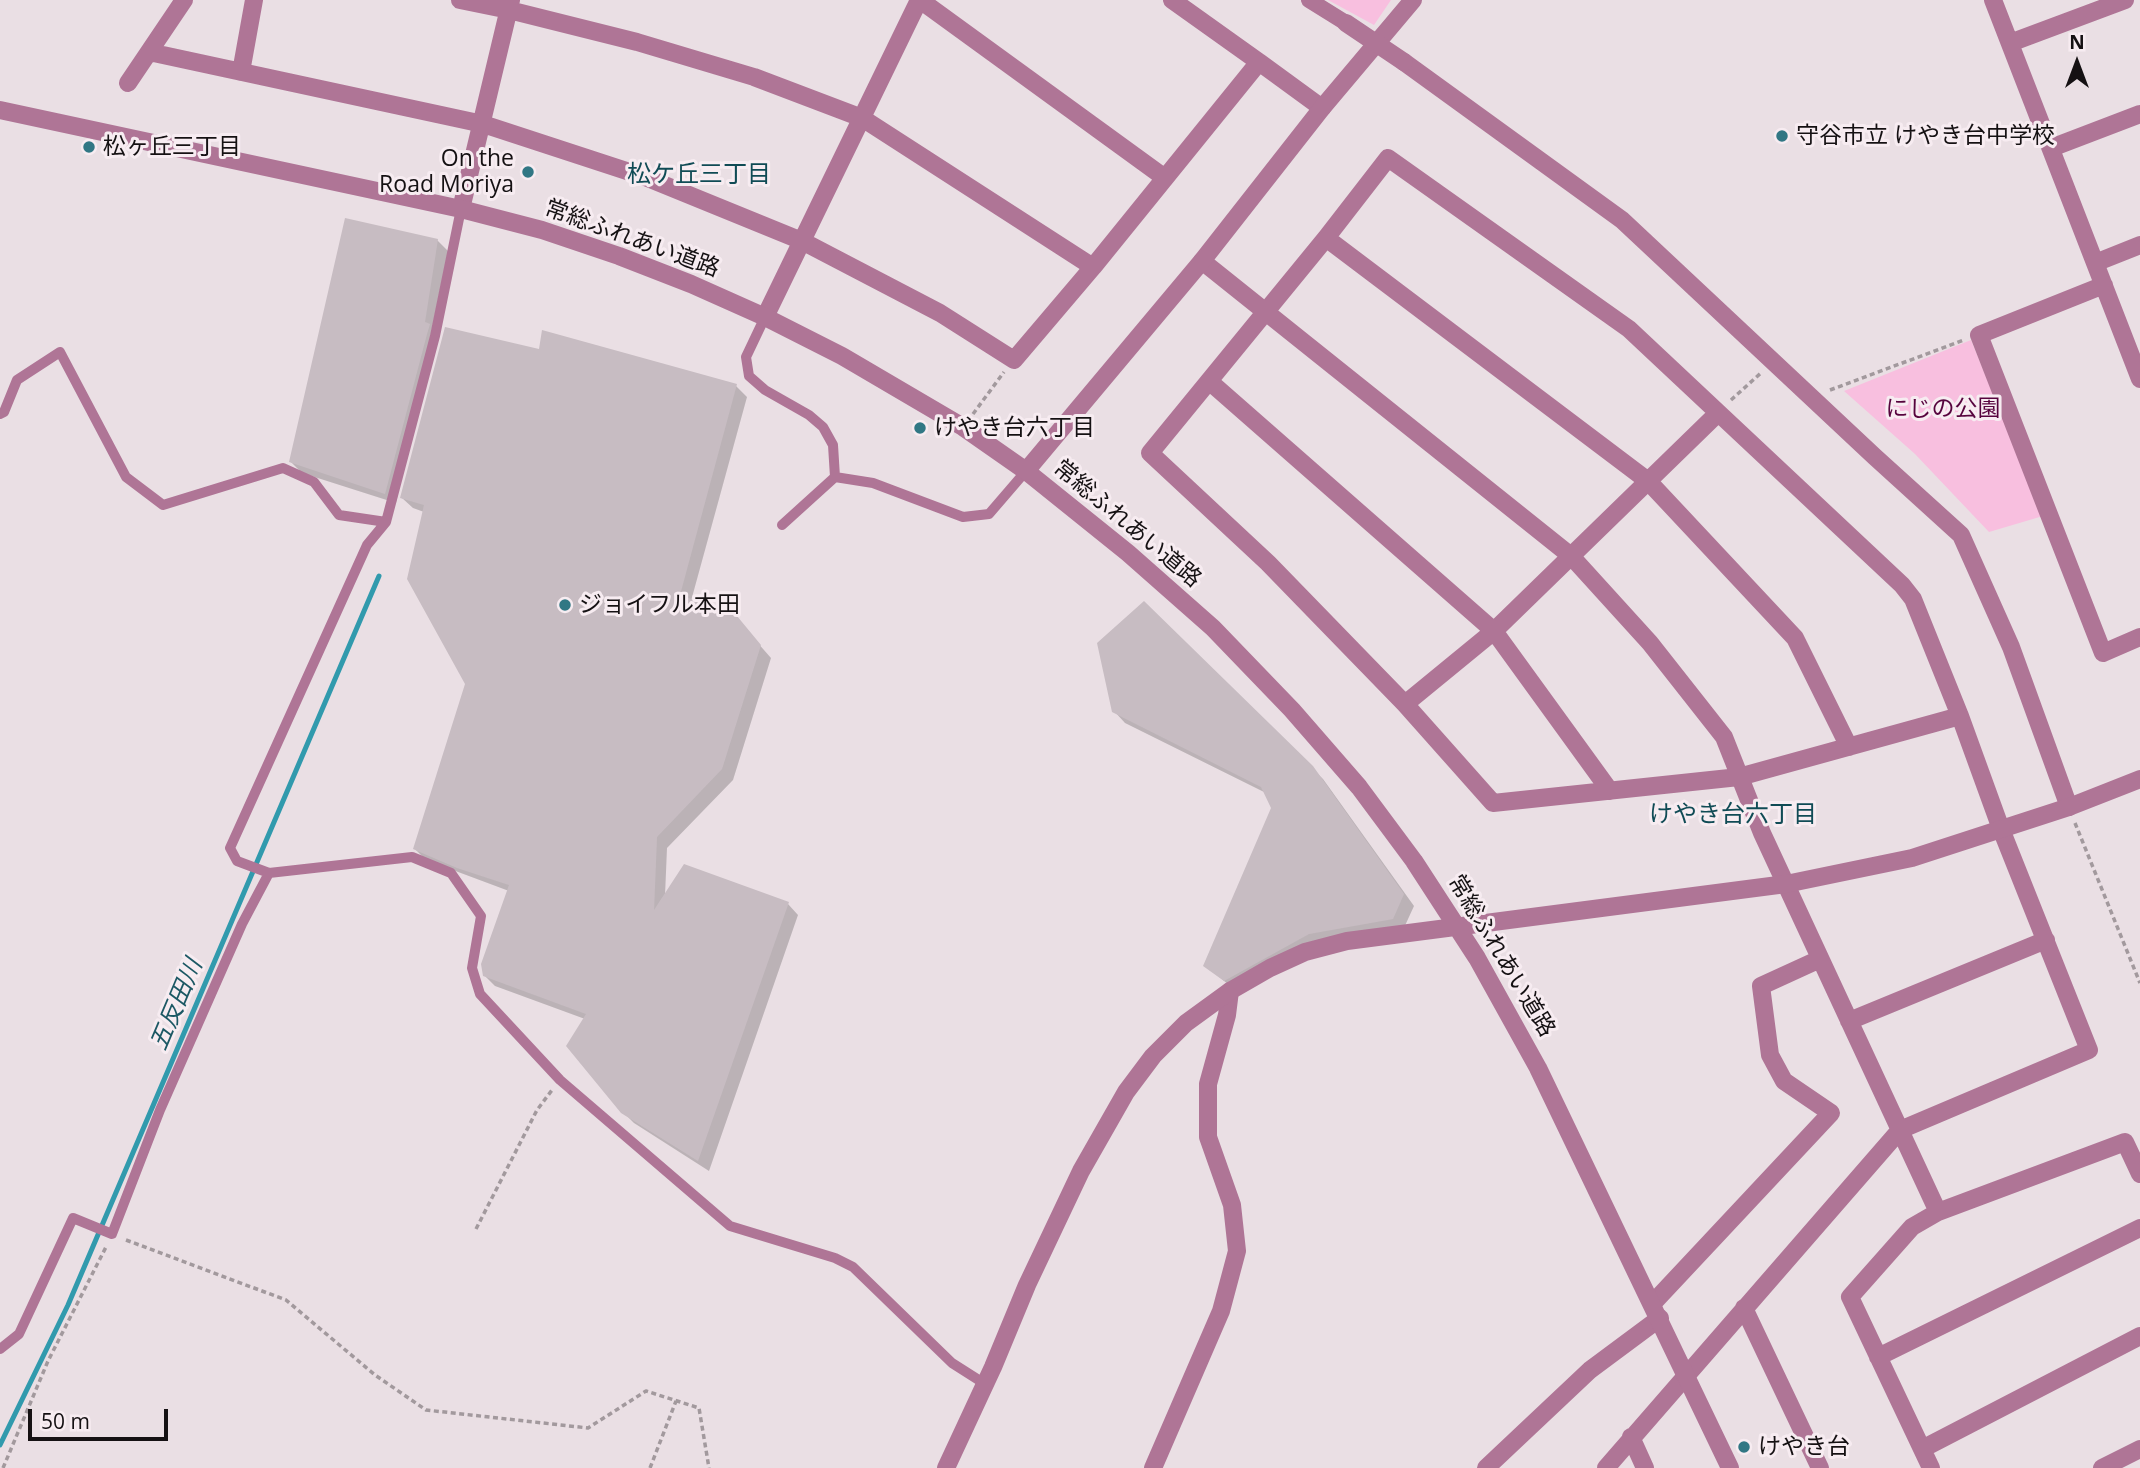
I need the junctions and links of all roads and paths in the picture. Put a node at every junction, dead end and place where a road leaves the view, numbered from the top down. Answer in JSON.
{"nodes":[{"id":1,"x":184,"y":0,"type":"edge"},
{"id":2,"x":254,"y":0,"type":"edge"},
{"id":3,"x":460,"y":0,"type":"edge"},
{"id":4,"x":919,"y":0,"type":"edge"},
{"id":5,"x":1172,"y":0,"type":"edge"},
{"id":6,"x":1309,"y":0,"type":"edge"},
{"id":7,"x":1413,"y":0,"type":"edge"},
{"id":8,"x":1993,"y":0,"type":"edge"},
{"id":9,"x":2125,"y":0,"type":"edge"},
{"id":10,"x":510,"y":5,"type":"edge"},
{"id":11,"x":1346,"y":23,"type":"joint"},
{"id":12,"x":2010,"y":43,"type":"junction"},
{"id":13,"x":149,"y":52,"type":"junction"},
{"id":14,"x":1259,"y":62,"type":"junction"},
{"id":15,"x":241,"y":72,"type":"junction"},
{"id":16,"x":128,"y":83,"type":"dead end"},
{"id":17,"x":1322,"y":108,"type":"junction"},
{"id":18,"x":0,"y":110,"type":"edge"},
{"id":19,"x":2140,"y":114,"type":"edge"},
{"id":20,"x":862,"y":118,"type":"junction"},
{"id":21,"x":483,"y":124,"type":"junction"},
{"id":22,"x":2051,"y":148,"type":"junction"},
{"id":23,"x":1165,"y":178,"type":"junction"},
{"id":24,"x":461,"y":209,"type":"junction"},
{"id":25,"x":1326,"y":238,"type":"junction"},
{"id":26,"x":802,"y":241,"type":"junction"},
{"id":27,"x":2140,"y":245,"type":"edge"},
{"id":28,"x":1202,"y":261,"type":"junction"},
{"id":29,"x":2095,"y":262,"type":"junction"},
{"id":30,"x":1093,"y":267,"type":"junction"},
{"id":31,"x":2104,"y":285,"type":"junction"},
{"id":32,"x":1265,"y":312,"type":"junction"},
{"id":33,"x":765,"y":317,"type":"junction"},
{"id":34,"x":1979,"y":335,"type":"junction"},
{"id":35,"x":1014,"y":360,"type":"junction"},
{"id":36,"x":1774,"y":360,"type":"junction"},
{"id":37,"x":2140,"y":376,"type":"edge"},
{"id":38,"x":1209,"y":381,"type":"junction"},
{"id":39,"x":1811,"y":397,"type":"junction"},
{"id":40,"x":0,"y":414,"type":"edge"},
{"id":41,"x":1717,"y":414,"type":"junction"},
{"id":42,"x":963,"y":427,"type":"junction"},
{"id":43,"x":1026,"y":471,"type":"junction"},
{"id":44,"x":835,"y":477,"type":"junction"},
{"id":45,"x":1648,"y":481,"type":"junction"},
{"id":46,"x":386,"y":522,"type":"junction"},
{"id":47,"x":782,"y":525,"type":"dead end"},
{"id":48,"x":1571,"y":556,"type":"junction"},
{"id":49,"x":1494,"y":631,"type":"junction"},
{"id":50,"x":2140,"y":637,"type":"edge"},
{"id":51,"x":1405,"y":704,"type":"junction"},
{"id":52,"x":1960,"y":716,"type":"junction"},
{"id":53,"x":1849,"y":747,"type":"junction"},
{"id":54,"x":1740,"y":777,"type":"junction"},
{"id":55,"x":2140,"y":780,"type":"edge"},
{"id":56,"x":1610,"y":791,"type":"junction"},
{"id":57,"x":2069,"y":807,"type":"junction"},
{"id":58,"x":2001,"y":829,"type":"junction"},
{"id":59,"x":269,"y":873,"type":"junction"},
{"id":60,"x":1786,"y":884,"type":"junction"},
{"id":61,"x":1458,"y":926,"type":"junction"},
{"id":62,"x":2046,"y":940,"type":"junction"},
{"id":63,"x":1820,"y":959,"type":"junction"},
{"id":64,"x":2140,"y":983,"type":"edge"},
{"id":65,"x":1230,"y":991,"type":"junction"},
{"id":66,"x":1849,"y":1021,"type":"junction"},
{"id":67,"x":560,"y":1080,"type":"junction"},
{"id":68,"x":1900,"y":1130,"type":"junction"},
{"id":69,"x":2140,"y":1174,"type":"edge"},
{"id":70,"x":1938,"y":1212,"type":"junction"},
{"id":71,"x":2140,"y":1228,"type":"edge"},
{"id":72,"x":475,"y":1229,"type":"dead end"},
{"id":73,"x":112,"y":1234,"type":"junction"},
{"id":74,"x":1744,"y":1308,"type":"junction"},
{"id":75,"x":1656,"y":1311,"type":"junction"},
{"id":76,"x":2140,"y":1336,"type":"edge"},
{"id":77,"x":0,"y":1349,"type":"edge"},
{"id":78,"x":1878,"y":1357,"type":"junction"},
{"id":79,"x":1687,"y":1376,"type":"junction"},
{"id":80,"x":985,"y":1384,"type":"junction"},
{"id":81,"x":676,"y":1401,"type":"junction"},
{"id":82,"x":1631,"y":1437,"type":"junction"},
{"id":83,"x":1922,"y":1449,"type":"junction"},
{"id":84,"x":2140,"y":1449,"type":"edge"},
{"id":85,"x":3,"y":1468,"type":"edge"},
{"id":86,"x":650,"y":1468,"type":"edge"},
{"id":87,"x":709,"y":1468,"type":"edge"},
{"id":88,"x":946,"y":1468,"type":"edge"},
{"id":89,"x":1153,"y":1468,"type":"edge"},
{"id":90,"x":1486,"y":1468,"type":"edge"},
{"id":91,"x":1606,"y":1468,"type":"edge"},
{"id":92,"x":1645,"y":1468,"type":"edge"},
{"id":93,"x":1730,"y":1468,"type":"edge"},
{"id":94,"x":1820,"y":1468,"type":"edge"},
{"id":95,"x":1931,"y":1468,"type":"edge"},
{"id":96,"x":2102,"y":1468,"type":"edge"}],
"edges":[{"from":1,"to":13,"type":"street"},
{"from":2,"to":15,"type":"street"},
{"from":3,"to":10,"type":"street"},
{"from":4,"to":20,"type":"street"},
{"from":4,"to":23,"type":"street"},
{"from":5,"to":14,"type":"street"},
{"from":6,"to":11,"type":"street"},
{"from":7,"to":17,"type":"street"},
{"from":8,"to":12,"type":"street"},
{"from":9,"to":12,"type":"street"},
{"from":10,"to":20,"type":"street"},
{"from":10,"to":21,"type":"street"},
{"from":11,"to":36,"type":"street","bridge":true},
{"from":12,"to":22,"type":"street"},
{"from":13,"to":15,"type":"street"},
{"from":13,"to":16,"type":"street"},
{"from":14,"to":17,"type":"street"},
{"from":14,"to":23,"type":"street"},
{"from":15,"to":21,"type":"street"},
{"from":17,"to":28,"type":"street"},
{"from":18,"to":24,"type":"street","name":"常総ふれあい道路"},
{"from":19,"to":22,"type":"street"},
{"from":20,"to":26,"type":"street"},
{"from":20,"to":30,"type":"street"},
{"from":21,"to":24,"type":"street"},
{"from":21,"to":26,"type":"street"},
{"from":22,"to":29,"type":"street"},
{"from":23,"to":30,"type":"street"},
{"from":24,"to":33,"type":"street","name":"常総ふれあい道路"},
{"from":24,"to":46,"type":"lane"},
{"from":25,"to":32,"type":"street"},
{"from":25,"to":41,"type":"street"},
{"from":25,"to":45,"type":"street"},
{"from":26,"to":33,"type":"street"},
{"from":26,"to":35,"type":"street"},
{"from":27,"to":29,"type":"street"},
{"from":28,"to":32,"type":"street"},
{"from":28,"to":43,"type":"street"},
{"from":29,"to":31,"type":"street"},
{"from":30,"to":35,"type":"street"},
{"from":31,"to":34,"type":"street"},
{"from":31,"to":37,"type":"street"},
{"from":32,"to":38,"type":"street"},
{"from":32,"to":48,"type":"street"},
{"from":33,"to":42,"type":"street","name":"常総ふれあい道路"},
{"from":33,"to":44,"type":"lane"},
{"from":34,"to":39,"type":"path"},
{"from":34,"to":50,"type":"street"},
{"from":35,"to":42,"type":"path"},
{"from":36,"to":39,"type":"street"},
{"from":36,"to":41,"type":"path"},
{"from":38,"to":49,"type":"street"},
{"from":38,"to":51,"type":"street"},
{"from":39,"to":57,"type":"street"},
{"from":40,"to":46,"type":"lane"},
{"from":41,"to":45,"type":"street"},
{"from":41,"to":52,"type":"street"},
{"from":42,"to":43,"type":"street","name":"常総ふれあい道路"},
{"from":43,"to":44,"type":"lane"},
{"from":43,"to":61,"type":"street","name":"常総ふれあい道路"},
{"from":44,"to":47,"type":"lane"},
{"from":45,"to":48,"type":"street"},
{"from":45,"to":53,"type":"street"},
{"from":46,"to":59,"type":"lane"},
{"from":48,"to":49,"type":"street"},
{"from":48,"to":54,"type":"street"},
{"from":49,"to":51,"type":"street"},
{"from":49,"to":56,"type":"street"},
{"from":51,"to":56,"type":"street"},
{"from":52,"to":53,"type":"street"},
{"from":52,"to":58,"type":"street"},
{"from":53,"to":54,"type":"street"},
{"from":54,"to":56,"type":"street"},
{"from":54,"to":60,"type":"street"},
{"from":55,"to":57,"type":"street"},
{"from":57,"to":58,"type":"street"},
{"from":57,"to":64,"type":"path"},
{"from":58,"to":60,"type":"street"},
{"from":58,"to":62,"type":"street"},
{"from":59,"to":67,"type":"lane"},
{"from":59,"to":73,"type":"lane"},
{"from":60,"to":61,"type":"street"},
{"from":60,"to":63,"type":"street"},
{"from":61,"to":65,"type":"street"},
{"from":61,"to":75,"type":"street","name":"常総ふれあい道路"},
{"from":62,"to":66,"type":"street"},
{"from":62,"to":68,"type":"street"},
{"from":63,"to":66,"type":"street"},
{"from":63,"to":75,"type":"street"},
{"from":65,"to":80,"type":"street"},
{"from":65,"to":89,"type":"street"},
{"from":66,"to":68,"type":"street"},
{"from":67,"to":72,"type":"path"},
{"from":67,"to":80,"type":"lane"},
{"from":68,"to":70,"type":"street"},
{"from":68,"to":74,"type":"street"},
{"from":69,"to":70,"type":"street"},
{"from":70,"to":78,"type":"street"},
{"from":71,"to":78,"type":"street"},
{"from":73,"to":77,"type":"lane"},
{"from":73,"to":81,"type":"path"},
{"from":73,"to":85,"type":"path"},
{"from":74,"to":79,"type":"street"},
{"from":74,"to":94,"type":"street"},
{"from":75,"to":79,"type":"street","name":"常総ふれあい道路"},
{"from":75,"to":90,"type":"street"},
{"from":76,"to":83,"type":"street"},
{"from":78,"to":83,"type":"street"},
{"from":79,"to":82,"type":"street"},
{"from":79,"to":93,"type":"street","name":"常総ふれあい道路"},
{"from":80,"to":88,"type":"street"},
{"from":81,"to":86,"type":"path"},
{"from":81,"to":87,"type":"path"},
{"from":82,"to":91,"type":"street"},
{"from":82,"to":92,"type":"street"},
{"from":83,"to":95,"type":"street"},
{"from":84,"to":96,"type":"street"}]}
